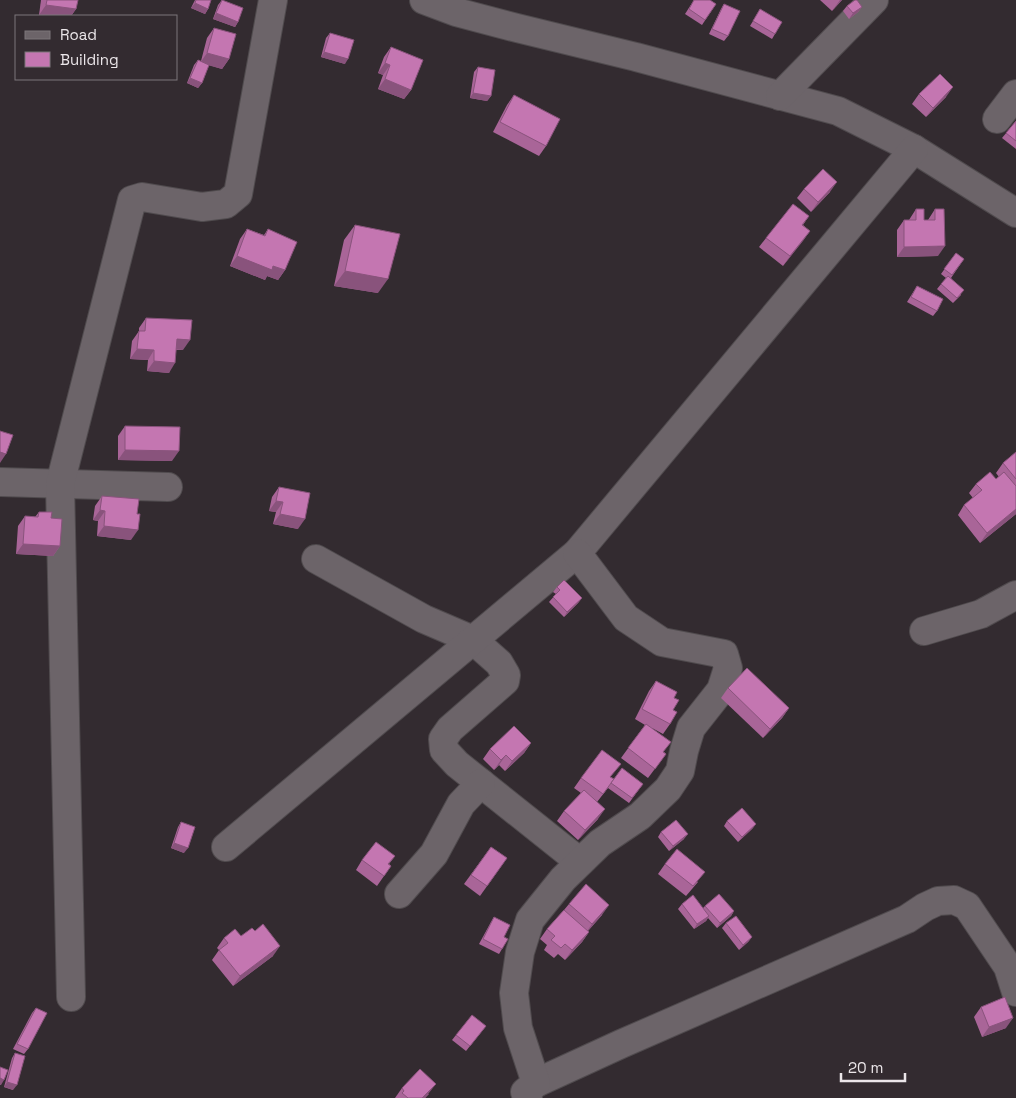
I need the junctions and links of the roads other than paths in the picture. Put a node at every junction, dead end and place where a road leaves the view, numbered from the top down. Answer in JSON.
{"nodes":[{"id":1,"x":273,"y":0,"type":"edge"},
{"id":2,"x":424,"y":0,"type":"edge"},
{"id":3,"x":874,"y":0,"type":"edge"},
{"id":4,"x":1016,"y":94,"type":"edge"},
{"id":5,"x":780,"y":96,"type":"junction"},
{"id":6,"x":997,"y":118,"type":"dead end"},
{"id":7,"x":914,"y":149,"type":"junction"},
{"id":8,"x":1016,"y":213,"type":"edge"},
{"id":9,"x":0,"y":482,"type":"edge"},
{"id":10,"x":60,"y":484,"type":"junction"},
{"id":11,"x":168,"y":486,"type":"dead end"},
{"id":12,"x":576,"y":553,"type":"junction"},
{"id":13,"x":316,"y":559,"type":"dead end"},
{"id":14,"x":1016,"y":595,"type":"edge"},
{"id":15,"x":924,"y":631,"type":"dead end"},
{"id":16,"x":473,"y":640,"type":"junction"},
{"id":17,"x":480,"y":783,"type":"junction"},
{"id":18,"x":226,"y":847,"type":"dead end"},
{"id":19,"x":580,"y":862,"type":"junction"},
{"id":20,"x":399,"y":894,"type":"dead end"},
{"id":21,"x":1016,"y":992,"type":"edge"},
{"id":22,"x":71,"y":997,"type":"dead end"},
{"id":23,"x":525,"y":1093,"type":"edge"}],
"edges":[{"from":1,"to":10,"type":"street"},
{"from":2,"to":5,"type":"street"},
{"from":3,"to":5,"type":"street"},
{"from":4,"to":6,"type":"street"},
{"from":5,"to":7,"type":"street"},
{"from":7,"to":8,"type":"street"},
{"from":7,"to":12,"type":"street"},
{"from":9,"to":10,"type":"street"},
{"from":10,"to":11,"type":"street"},
{"from":10,"to":22,"type":"street"},
{"from":12,"to":16,"type":"street"},
{"from":12,"to":19,"type":"street"},
{"from":13,"to":16,"type":"street"},
{"from":14,"to":15,"type":"street"},
{"from":16,"to":17,"type":"street"},
{"from":16,"to":18,"type":"street"},
{"from":17,"to":19,"type":"street"},
{"from":17,"to":20,"type":"street"},
{"from":19,"to":23,"type":"street"},
{"from":21,"to":23,"type":"street"}]}
